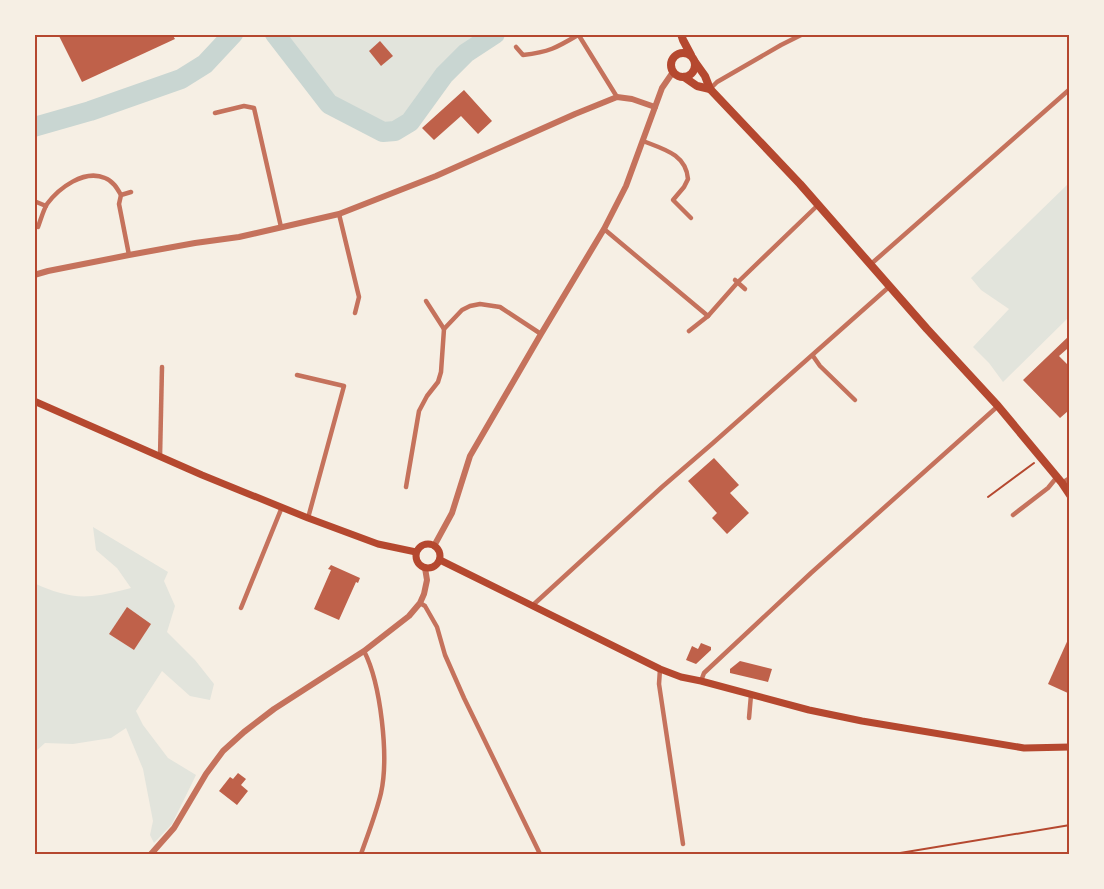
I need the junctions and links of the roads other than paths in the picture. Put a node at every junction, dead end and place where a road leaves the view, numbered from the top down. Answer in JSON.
{"nodes":[{"id":1,"x":803,"y":34,"type":"edge"},
{"id":2,"x":578,"y":35,"type":"edge"},
{"id":3,"x":682,"y":38,"type":"edge"},
{"id":4,"x":516,"y":47,"type":"dead end"},
{"id":5,"x":674,"y":56,"type":"junction"},
{"id":6,"x":693,"y":59,"type":"junction"},
{"id":7,"x":673,"y":72,"type":"junction"},
{"id":8,"x":684,"y":77,"type":"junction"},
{"id":9,"x":710,"y":88,"type":"junction"},
{"id":10,"x":1070,"y":89,"type":"edge"},
{"id":11,"x":617,"y":97,"type":"junction"},
{"id":12,"x":655,"y":107,"type":"junction"},
{"id":13,"x":215,"y":113,"type":"dead end"},
{"id":14,"x":643,"y":141,"type":"junction"},
{"id":15,"x":131,"y":192,"type":"dead end"},
{"id":16,"x":121,"y":195,"type":"junction"},
{"id":17,"x":34,"y":201,"type":"edge"},
{"id":18,"x":818,"y":205,"type":"junction"},
{"id":19,"x":46,"y":206,"type":"junction"},
{"id":20,"x":339,"y":214,"type":"junction"},
{"id":21,"x":691,"y":218,"type":"dead end"},
{"id":22,"x":38,"y":227,"type":"dead end"},
{"id":23,"x":281,"y":227,"type":"junction"},
{"id":24,"x":604,"y":229,"type":"junction"},
{"id":25,"x":129,"y":255,"type":"junction"},
{"id":26,"x":871,"y":264,"type":"junction"},
{"id":27,"x":34,"y":275,"type":"edge"},
{"id":28,"x":737,"y":281,"type":"junction"},
{"id":29,"x":890,"y":286,"type":"junction"},
{"id":30,"x":745,"y":289,"type":"dead end"},
{"id":31,"x":426,"y":301,"type":"dead end"},
{"id":32,"x":355,"y":313,"type":"dead end"},
{"id":33,"x":708,"y":316,"type":"junction"},
{"id":34,"x":444,"y":328,"type":"junction"},
{"id":35,"x":689,"y":331,"type":"dead end"},
{"id":36,"x":541,"y":334,"type":"junction"},
{"id":37,"x":813,"y":356,"type":"junction"},
{"id":38,"x":162,"y":367,"type":"dead end"},
{"id":39,"x":297,"y":375,"type":"dead end"},
{"id":40,"x":855,"y":400,"type":"dead end"},
{"id":41,"x":34,"y":401,"type":"edge"},
{"id":42,"x":998,"y":406,"type":"junction"},
{"id":43,"x":160,"y":457,"type":"junction"},
{"id":44,"x":1070,"y":478,"type":"edge"},
{"id":45,"x":1060,"y":480,"type":"junction"},
{"id":46,"x":406,"y":487,"type":"dead end"},
{"id":47,"x":1070,"y":495,"type":"edge"},
{"id":48,"x":282,"y":507,"type":"junction"},
{"id":49,"x":1013,"y":515,"type":"dead end"},
{"id":50,"x":308,"y":518,"type":"junction"},
{"id":51,"x":434,"y":546,"type":"junction"},
{"id":52,"x":416,"y":552,"type":"junction"},
{"id":53,"x":440,"y":560,"type":"junction"},
{"id":54,"x":425,"y":568,"type":"junction"},
{"id":55,"x":420,"y":603,"type":"junction"},
{"id":56,"x":533,"y":605,"type":"junction"},
{"id":57,"x":242,"y":608,"type":"dead end"},
{"id":58,"x":364,"y":651,"type":"junction"},
{"id":59,"x":660,"y":669,"type":"junction"},
{"id":60,"x":701,"y":681,"type":"junction"},
{"id":61,"x":751,"y":695,"type":"junction"},
{"id":62,"x":749,"y":718,"type":"dead end"},
{"id":63,"x":1070,"y":747,"type":"edge"},
{"id":64,"x":683,"y":844,"type":"dead end"},
{"id":65,"x":151,"y":855,"type":"edge"},
{"id":66,"x":361,"y":855,"type":"edge"},
{"id":67,"x":540,"y":855,"type":"edge"}],
"edges":[{"from":1,"to":9,"type":"street"},
{"from":2,"to":4,"type":"street"},
{"from":2,"to":11,"type":"street"},
{"from":3,"to":5,"type":"main road"},
{"from":3,"to":6,"type":"main road"},
{"from":5,"to":6,"type":"main road"},
{"from":5,"to":7,"type":"main road"},
{"from":6,"to":8,"type":"main road"},
{"from":6,"to":9,"type":"main road"},
{"from":7,"to":8,"type":"main road"},
{"from":7,"to":12,"type":"street"},
{"from":8,"to":9,"type":"main road"},
{"from":9,"to":18,"type":"main road"},
{"from":10,"to":26,"type":"street"},
{"from":11,"to":12,"type":"street"},
{"from":11,"to":20,"type":"street"},
{"from":12,"to":14,"type":"street"},
{"from":13,"to":23,"type":"street"},
{"from":14,"to":21,"type":"street"},
{"from":14,"to":24,"type":"street"},
{"from":15,"to":16,"type":"street"},
{"from":16,"to":19,"type":"street"},
{"from":16,"to":25,"type":"street"},
{"from":17,"to":19,"type":"street"},
{"from":18,"to":26,"type":"main road"},
{"from":18,"to":28,"type":"street"},
{"from":19,"to":22,"type":"street"},
{"from":20,"to":23,"type":"street"},
{"from":20,"to":32,"type":"street"},
{"from":23,"to":25,"type":"street"},
{"from":24,"to":33,"type":"street"},
{"from":24,"to":36,"type":"street"},
{"from":25,"to":27,"type":"street"},
{"from":26,"to":29,"type":"main road"},
{"from":28,"to":30,"type":"street"},
{"from":28,"to":33,"type":"street"},
{"from":29,"to":37,"type":"street"},
{"from":29,"to":42,"type":"main road"},
{"from":31,"to":34,"type":"street"},
{"from":33,"to":35,"type":"street"},
{"from":34,"to":36,"type":"street"},
{"from":34,"to":46,"type":"street"},
{"from":36,"to":51,"type":"street"},
{"from":37,"to":40,"type":"street"},
{"from":37,"to":56,"type":"street"},
{"from":38,"to":43,"type":"street"},
{"from":39,"to":50,"type":"street"},
{"from":41,"to":43,"type":"main road"},
{"from":42,"to":45,"type":"main road"},
{"from":42,"to":60,"type":"street"},
{"from":43,"to":48,"type":"main road"},
{"from":44,"to":45,"type":"street"},
{"from":45,"to":47,"type":"main road"},
{"from":45,"to":49,"type":"street"},
{"from":48,"to":50,"type":"main road"},
{"from":48,"to":57,"type":"street"},
{"from":50,"to":52,"type":"main road"},
{"from":51,"to":52,"type":"main road"},
{"from":51,"to":53,"type":"main road"},
{"from":52,"to":54,"type":"main road"},
{"from":53,"to":54,"type":"main road"},
{"from":53,"to":56,"type":"main road"},
{"from":54,"to":55,"type":"street"},
{"from":55,"to":58,"type":"street"},
{"from":55,"to":67,"type":"street"},
{"from":56,"to":59,"type":"main road"},
{"from":58,"to":65,"type":"street"},
{"from":58,"to":66,"type":"street"},
{"from":59,"to":60,"type":"main road"},
{"from":59,"to":64,"type":"street"},
{"from":60,"to":61,"type":"main road"},
{"from":61,"to":62,"type":"street"},
{"from":61,"to":63,"type":"main road"}]}
